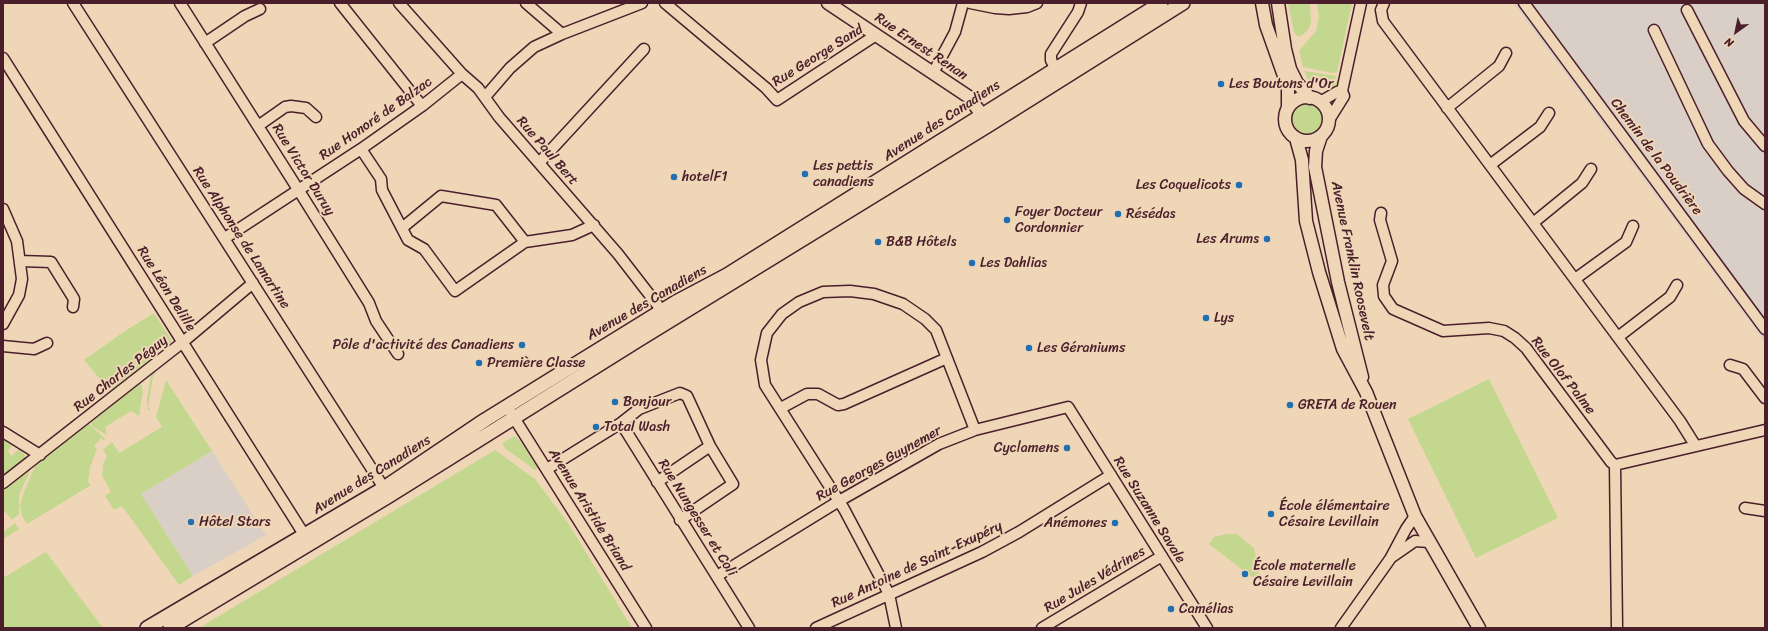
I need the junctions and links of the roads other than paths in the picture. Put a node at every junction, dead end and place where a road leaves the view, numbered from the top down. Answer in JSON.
{"nodes":[{"id":1,"x":73,"y":3,"type":"edge"},
{"id":2,"x":180,"y":3,"type":"edge"},
{"id":3,"x":340,"y":3,"type":"edge"},
{"id":4,"x":399,"y":3,"type":"edge"},
{"id":5,"x":526,"y":3,"type":"edge"},
{"id":6,"x":642,"y":3,"type":"edge"},
{"id":7,"x":665,"y":3,"type":"edge"},
{"id":8,"x":830,"y":3,"type":"edge"},
{"id":9,"x":963,"y":3,"type":"edge"},
{"id":10,"x":970,"y":3,"type":"edge"},
{"id":11,"x":1037,"y":3,"type":"edge"},
{"id":12,"x":1081,"y":3,"type":"edge"},
{"id":13,"x":1161,"y":3,"type":"edge"},
{"id":14,"x":1183,"y":3,"type":"edge"},
{"id":15,"x":1262,"y":3,"type":"edge"},
{"id":16,"x":1278,"y":3,"type":"edge"},
{"id":17,"x":1361,"y":3,"type":"edge"},
{"id":18,"x":1384,"y":3,"type":"edge"},
{"id":19,"x":1524,"y":3,"type":"edge"},
{"id":20,"x":260,"y":9,"type":"dead end"},
{"id":21,"x":1687,"y":10,"type":"dead end"},
{"id":22,"x":1654,"y":30,"type":"dead end"},
{"id":23,"x":562,"y":34,"type":"junction"},
{"id":24,"x":876,"y":35,"type":"junction"},
{"id":25,"x":205,"y":42,"type":"junction"},
{"id":26,"x":644,"y":49,"type":"dead end"},
{"id":27,"x":1506,"y":53,"type":"dead end"},
{"id":28,"x":3,"y":58,"type":"edge"},
{"id":29,"x":1055,"y":68,"type":"junction"},
{"id":30,"x":933,"y":73,"type":"junction"},
{"id":31,"x":462,"y":74,"type":"junction"},
{"id":32,"x":1342,"y":91,"type":"junction"},
{"id":33,"x":485,"y":97,"type":"junction"},
{"id":34,"x":1315,"y":100,"type":"junction"},
{"id":35,"x":422,"y":106,"type":"junction"},
{"id":36,"x":1288,"y":108,"type":"junction"},
{"id":37,"x":1447,"y":108,"type":"junction"},
{"id":38,"x":1549,"y":113,"type":"dead end"},
{"id":39,"x":982,"y":114,"type":"junction"},
{"id":40,"x":316,"y":117,"type":"dead end"},
{"id":41,"x":1329,"y":120,"type":"junction"},
{"id":42,"x":989,"y":125,"type":"junction"},
{"id":43,"x":258,"y":126,"type":"junction"},
{"id":44,"x":1321,"y":136,"type":"junction"},
{"id":45,"x":1296,"y":138,"type":"junction"},
{"id":46,"x":1765,"y":146,"type":"edge"},
{"id":47,"x":361,"y":149,"type":"junction"},
{"id":48,"x":540,"y":163,"type":"junction"},
{"id":49,"x":1490,"y":165,"type":"junction"},
{"id":50,"x":1591,"y":169,"type":"dead end"},
{"id":51,"x":299,"y":190,"type":"junction"},
{"id":52,"x":1765,"y":204,"type":"edge"},
{"id":53,"x":3,"y":209,"type":"edge"},
{"id":54,"x":1381,"y":213,"type":"dead end"},
{"id":55,"x":1533,"y":224,"type":"junction"},
{"id":56,"x":594,"y":225,"type":"junction"},
{"id":57,"x":1633,"y":226,"type":"dead end"},
{"id":58,"x":402,"y":228,"type":"junction"},
{"id":59,"x":225,"y":238,"type":"junction"},
{"id":60,"x":524,"y":242,"type":"junction"},
{"id":61,"x":20,"y":261,"type":"junction"},
{"id":62,"x":1575,"y":279,"type":"junction"},
{"id":63,"x":253,"y":283,"type":"junction"},
{"id":64,"x":1677,"y":285,"type":"dead end"},
{"id":65,"x":73,"y":307,"type":"dead end"},
{"id":66,"x":666,"y":316,"type":"junction"},
{"id":67,"x":3,"y":324,"type":"edge"},
{"id":68,"x":1765,"y":328,"type":"edge"},
{"id":69,"x":1618,"y":337,"type":"junction"},
{"id":70,"x":183,"y":342,"type":"junction"},
{"id":71,"x":47,"y":344,"type":"dead end"},
{"id":72,"x":3,"y":346,"type":"edge"},
{"id":73,"x":398,"y":354,"type":"dead end"},
{"id":74,"x":947,"y":358,"type":"junction"},
{"id":75,"x":1730,"y":365,"type":"dead end"},
{"id":76,"x":1366,"y":392,"type":"junction"},
{"id":77,"x":1765,"y":398,"type":"edge"},
{"id":78,"x":1068,"y":407,"type":"joint"},
{"id":79,"x":781,"y":408,"type":"junction"},
{"id":80,"x":511,"y":412,"type":"junction"},
{"id":81,"x":621,"y":423,"type":"junction"},
{"id":82,"x":976,"y":430,"type":"junction"},
{"id":83,"x":1765,"y":430,"type":"edge"},
{"id":84,"x":3,"y":432,"type":"edge"},
{"id":85,"x":1696,"y":445,"type":"junction"},
{"id":86,"x":710,"y":446,"type":"junction"},
{"id":87,"x":40,"y":455,"type":"junction"},
{"id":88,"x":1615,"y":465,"type":"junction"},
{"id":89,"x":547,"y":469,"type":"junction"},
{"id":90,"x":1111,"y":475,"type":"junction"},
{"id":91,"x":657,"y":482,"type":"junction"},
{"id":92,"x":3,"y":484,"type":"edge"},
{"id":93,"x":384,"y":488,"type":"junction"},
{"id":94,"x":839,"y":501,"type":"junction"},
{"id":95,"x":1745,"y":508,"type":"dead end"},
{"id":96,"x":1765,"y":511,"type":"edge"},
{"id":97,"x":1416,"y":516,"type":"junction"},
{"id":98,"x":680,"y":520,"type":"junction"},
{"id":99,"x":304,"y":536,"type":"junction"},
{"id":100,"x":1429,"y":542,"type":"junction"},
{"id":101,"x":1162,"y":556,"type":"junction"},
{"id":102,"x":1390,"y":559,"type":"junction"},
{"id":103,"x":717,"y":576,"type":"junction"},
{"id":104,"x":889,"y":594,"type":"junction"},
{"id":105,"x":147,"y":628,"type":"edge"},
{"id":106,"x":170,"y":628,"type":"edge"},
{"id":107,"x":646,"y":628,"type":"edge"},
{"id":108,"x":749,"y":628,"type":"edge"},
{"id":109,"x":816,"y":628,"type":"edge"},
{"id":110,"x":896,"y":628,"type":"edge"},
{"id":111,"x":1042,"y":628,"type":"edge"},
{"id":112,"x":1207,"y":628,"type":"edge"},
{"id":113,"x":1341,"y":628,"type":"edge"},
{"id":114,"x":1479,"y":628,"type":"edge"},
{"id":115,"x":1617,"y":628,"type":"edge"}],
"edges":[{"from":1,"to":59,"type":"street","name":"Rue Alphonse de Lamartine"},
{"from":2,"to":25,"type":"street","name":"Rue Victor Duruy"},
{"from":3,"to":35,"type":"street"},
{"from":4,"to":31,"type":"street","name":"Rue Paul Bert"},
{"from":5,"to":23,"type":"street"},
{"from":6,"to":23,"type":"street"},
{"from":7,"to":24,"type":"street","name":"Rue George Sand"},
{"from":8,"to":24,"type":"street","name":"Rue Ernest Renan"},
{"from":9,"to":30,"type":"street"},
{"from":10,"to":11,"type":"street"},
{"from":12,"to":29,"type":"street"},
{"from":13,"to":29,"type":"main road","name":"Avenue des Canadiens"},
{"from":14,"to":42,"type":"main road","name":"Avenue des Canadiens"},
{"from":15,"to":36,"type":"street"},
{"from":16,"to":34,"type":"street"},
{"from":17,"to":32,"type":"street"},
{"from":18,"to":37,"type":"street"},
{"from":19,"to":68,"type":"street","name":"Chemin de la Poudrière"},
{"from":20,"to":25,"type":"street"},
{"from":21,"to":46,"type":"street"},
{"from":22,"to":52,"type":"street"},
{"from":23,"to":33,"type":"street"},
{"from":24,"to":30,"type":"street","name":"Rue Ernest Renan"},
{"from":25,"to":43,"type":"street","name":"Rue Victor Duruy"},
{"from":26,"to":48,"type":"street"},
{"from":27,"to":37,"type":"street"},
{"from":28,"to":70,"type":"street","name":"Rue Léon Delille"},
{"from":29,"to":39,"type":"main road","name":"Avenue des Canadiens"},
{"from":30,"to":39,"type":"street","name":"Rue Ernest Renan"},
{"from":31,"to":33,"type":"street","name":"Rue Paul Bert"},
{"from":31,"to":35,"type":"street","name":"Rue Honoré de Balzac"},
{"from":32,"to":34,"type":"street"},
{"from":32,"to":41,"type":"street"},
{"from":33,"to":48,"type":"street","name":"Rue Paul Bert"},
{"from":34,"to":36,"type":"street"},
{"from":34,"to":41,"type":"street"},
{"from":35,"to":47,"type":"street","name":"Rue Honoré de Balzac"},
{"from":36,"to":45,"type":"street"},
{"from":37,"to":49,"type":"street"},
{"from":38,"to":49,"type":"street"},
{"from":39,"to":42,"type":"street","name":"Rue Ernest Renan"},
{"from":39,"to":66,"type":"main road","name":"Avenue des Canadiens"},
{"from":40,"to":43,"type":"street"},
{"from":41,"to":44,"type":"street"},
{"from":42,"to":66,"type":"main road","name":"Avenue des Canadiens"},
{"from":43,"to":51,"type":"street","name":"Rue Victor Duruy"},
{"from":44,"to":45,"type":"street"},
{"from":44,"to":76,"type":"street","name":"Avenue Franklin Roosevelt"},
{"from":45,"to":76,"type":"street","name":"Avenue Franklin Roosevelt"},
{"from":47,"to":51,"type":"street","name":"Rue Honoré de Balzac"},
{"from":47,"to":58,"type":"street"},
{"from":48,"to":56,"type":"street","name":"Rue Paul Bert"},
{"from":49,"to":55,"type":"street"},
{"from":50,"to":55,"type":"street"},
{"from":51,"to":59,"type":"street","name":"Rue Honoré de Balzac"},
{"from":51,"to":73,"type":"street","name":"Rue Victor Duruy"},
{"from":53,"to":61,"type":"street"},
{"from":54,"to":88,"type":"street","name":"Rue Olof Palme"},
{"from":55,"to":62,"type":"street"},
{"from":56,"to":60,"type":"street"},
{"from":56,"to":66,"type":"street","name":"Rue Paul Bert"},
{"from":57,"to":62,"type":"street"},
{"from":58,"to":60,"type":"street"},
{"from":58,"to":60,"type":"street"},
{"from":59,"to":63,"type":"street","name":"Rue Alphonse de Lamartine"},
{"from":61,"to":65,"type":"street"},
{"from":61,"to":67,"type":"street"},
{"from":62,"to":69,"type":"street"},
{"from":63,"to":70,"type":"street","name":"Rue Charles Péguy"},
{"from":63,"to":93,"type":"street","name":"Rue Alphonse de Lamartine"},
{"from":64,"to":69,"type":"street"},
{"from":66,"to":80,"type":"main road","name":"Avenue des Canadiens"},
{"from":69,"to":85,"type":"street"},
{"from":70,"to":87,"type":"street","name":"Rue Charles Péguy"},
{"from":70,"to":99,"type":"street","name":"Rue Léon Delille"},
{"from":71,"to":72,"type":"street"},
{"from":74,"to":79,"type":"street"},
{"from":74,"to":79,"type":"street"},
{"from":74,"to":82,"type":"street"},
{"from":75,"to":77,"type":"street"},
{"from":76,"to":97,"type":"street","name":"Avenue Franklin Roosevelt"},
{"from":78,"to":82,"type":"street","name":"Rue Georges Guynemer"},
{"from":78,"to":90,"type":"street","name":"Rue Suzanne Savale"},
{"from":79,"to":94,"type":"street"},
{"from":80,"to":89,"type":"street","name":"Avenue Aristide Briand"},
{"from":80,"to":93,"type":"main road","name":"Avenue des Canadiens"},
{"from":80,"to":106,"type":"main road","name":"Avenue des Canadiens"},
{"from":81,"to":86,"type":"street"},
{"from":81,"to":89,"type":"street"},
{"from":81,"to":91,"type":"street","name":"Rue Nungesser et Coli"},
{"from":82,"to":94,"type":"street","name":"Rue Georges Guynemer"},
{"from":83,"to":85,"type":"street"},
{"from":84,"to":87,"type":"street"},
{"from":85,"to":88,"type":"street"},
{"from":86,"to":91,"type":"street"},
{"from":86,"to":98,"type":"street"},
{"from":87,"to":92,"type":"street","name":"Rue Charles Péguy"},
{"from":88,"to":115,"type":"street"},
{"from":89,"to":107,"type":"street","name":"Avenue Aristide Briand"},
{"from":90,"to":101,"type":"street","name":"Rue Suzanne Savale"},
{"from":90,"to":104,"type":"street","name":"Rue Antoine de Saint-Exupéry"},
{"from":91,"to":98,"type":"street","name":"Rue Nungesser et Coli"},
{"from":93,"to":99,"type":"main road","name":"Avenue des Canadiens"},
{"from":94,"to":103,"type":"street","name":"Rue Georges Guynemer"},
{"from":94,"to":104,"type":"street"},
{"from":95,"to":96,"type":"street"},
{"from":97,"to":100,"type":"street","name":"Avenue Franklin Roosevelt"},
{"from":97,"to":102,"type":"street"},
{"from":98,"to":103,"type":"street","name":"Rue Nungesser et Coli"},
{"from":99,"to":105,"type":"main road","name":"Avenue des Canadiens"},
{"from":100,"to":102,"type":"street"},
{"from":100,"to":114,"type":"street","name":"Avenue Franklin Roosevelt"},
{"from":101,"to":111,"type":"street","name":"Rue Jules Védrines"},
{"from":101,"to":112,"type":"street","name":"Rue Suzanne Savale"},
{"from":102,"to":113,"type":"street"},
{"from":103,"to":108,"type":"street","name":"Rue Nungesser et Coli"},
{"from":104,"to":109,"type":"street","name":"Rue Antoine de Saint-Exupéry"},
{"from":104,"to":110,"type":"street"}]}
